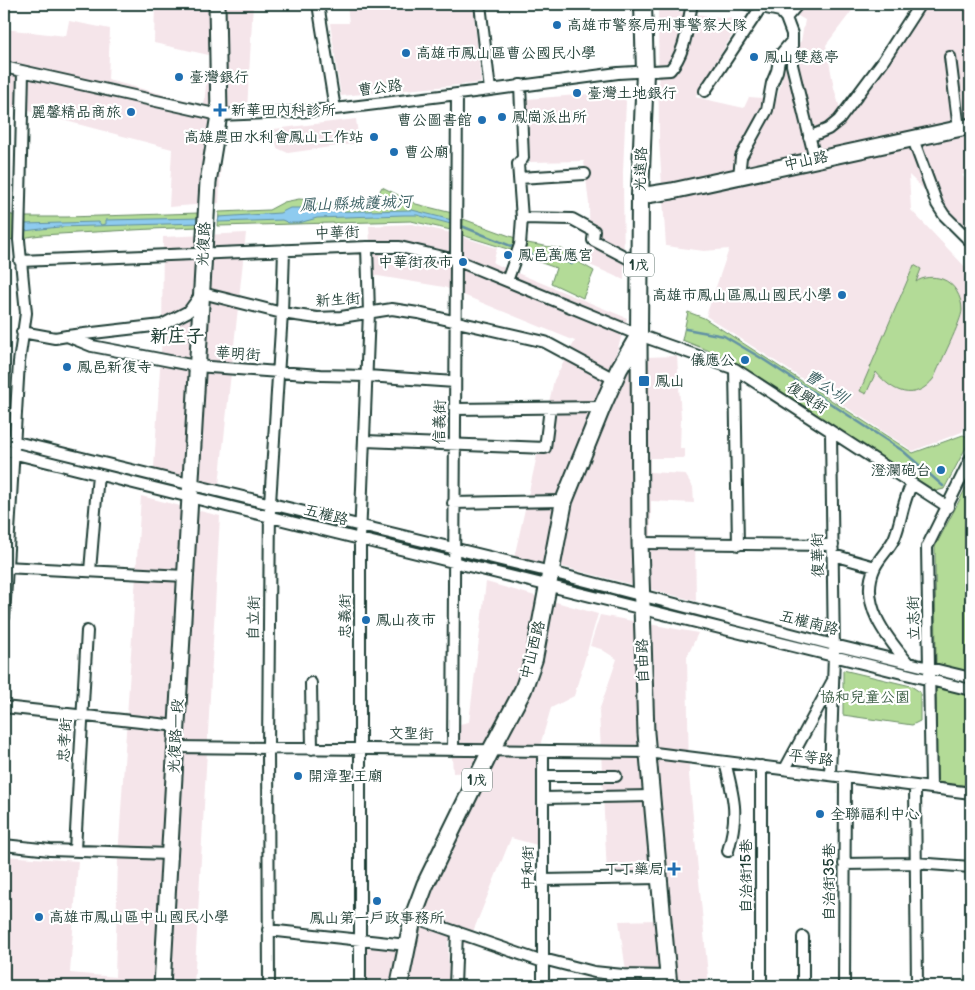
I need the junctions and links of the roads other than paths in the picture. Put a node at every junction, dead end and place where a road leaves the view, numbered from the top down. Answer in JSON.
{"nodes":[{"id":1,"x":217,"y":4,"type":"edge"},
{"id":2,"x":318,"y":4,"type":"edge"},
{"id":3,"x":480,"y":4,"type":"edge"},
{"id":4,"x":643,"y":4,"type":"edge"},
{"id":5,"x":692,"y":4,"type":"edge"},
{"id":6,"x":747,"y":4,"type":"edge"},
{"id":7,"x":798,"y":4,"type":"edge"},
{"id":8,"x":920,"y":4,"type":"edge"},
{"id":9,"x":761,"y":7,"type":"junction"},
{"id":10,"x":786,"y":18,"type":"junction"},
{"id":11,"x":792,"y":42,"type":"junction"},
{"id":12,"x":950,"y":57,"type":"dead end"},
{"id":13,"x":4,"y":67,"type":"edge"},
{"id":14,"x":23,"y":72,"type":"junction"},
{"id":15,"x":645,"y":72,"type":"junction"},
{"id":16,"x":520,"y":85,"type":"junction"},
{"id":17,"x":490,"y":90,"type":"junction"},
{"id":18,"x":705,"y":91,"type":"dead end"},
{"id":19,"x":457,"y":94,"type":"junction"},
{"id":20,"x":335,"y":109,"type":"junction"},
{"id":21,"x":219,"y":115,"type":"junction"},
{"id":22,"x":965,"y":127,"type":"edge"},
{"id":23,"x":809,"y":137,"type":"junction"},
{"id":24,"x":913,"y":139,"type":"junction"},
{"id":25,"x":815,"y":159,"type":"junction"},
{"id":26,"x":585,"y":174,"type":"dead end"},
{"id":27,"x":738,"y":176,"type":"junction"},
{"id":28,"x":519,"y":178,"type":"junction"},
{"id":29,"x":640,"y":196,"type":"junction"},
{"id":30,"x":522,"y":218,"type":"junction"},
{"id":31,"x":971,"y":242,"type":"edge"},
{"id":32,"x":367,"y":247,"type":"junction"},
{"id":33,"x":284,"y":250,"type":"junction"},
{"id":34,"x":204,"y":255,"type":"junction"},
{"id":35,"x":456,"y":260,"type":"junction"},
{"id":36,"x":20,"y":261,"type":"junction"},
{"id":37,"x":639,"y":264,"type":"junction"},
{"id":38,"x":507,"y":281,"type":"junction"},
{"id":39,"x":202,"y":293,"type":"junction"},
{"id":40,"x":369,"y":312,"type":"junction"},
{"id":41,"x":282,"y":313,"type":"junction"},
{"id":42,"x":456,"y":323,"type":"junction"},
{"id":43,"x":22,"y":332,"type":"junction"},
{"id":44,"x":639,"y":335,"type":"junction"},
{"id":45,"x":67,"y":336,"type":"junction"},
{"id":46,"x":196,"y":366,"type":"junction"},
{"id":47,"x":734,"y":369,"type":"junction"},
{"id":48,"x":278,"y":372,"type":"junction"},
{"id":49,"x":367,"y":376,"type":"junction"},
{"id":50,"x":614,"y":379,"type":"junction"},
{"id":51,"x":455,"y":382,"type":"junction"},
{"id":52,"x":602,"y":407,"type":"junction"},
{"id":53,"x":550,"y":408,"type":"junction"},
{"id":54,"x":455,"y":409,"type":"junction"},
{"id":55,"x":831,"y":432,"type":"junction"},
{"id":56,"x":4,"y":439,"type":"edge"},
{"id":57,"x":365,"y":441,"type":"junction"},
{"id":58,"x":15,"y":442,"type":"junction"},
{"id":59,"x":454,"y":444,"type":"junction"},
{"id":60,"x":9,"y":452,"type":"edge"},
{"id":61,"x":971,"y":458,"type":"edge"},
{"id":62,"x":98,"y":474,"type":"junction"},
{"id":63,"x":912,"y":484,"type":"junction"},
{"id":64,"x":190,"y":491,"type":"junction"},
{"id":65,"x":564,"y":501,"type":"junction"},
{"id":66,"x":454,"y":502,"type":"junction"},
{"id":67,"x":270,"y":503,"type":"junction"},
{"id":68,"x":948,"y":507,"type":"junction"},
{"id":69,"x":270,"y":516,"type":"junction"},
{"id":70,"x":361,"y":526,"type":"junction"},
{"id":71,"x":360,"y":538,"type":"junction"},
{"id":72,"x":640,"y":543,"type":"junction"},
{"id":73,"x":738,"y":545,"type":"junction"},
{"id":74,"x":453,"y":549,"type":"junction"},
{"id":75,"x":833,"y":550,"type":"junction"},
{"id":76,"x":454,"y":562,"type":"junction"},
{"id":77,"x":5,"y":567,"type":"edge"},
{"id":78,"x":875,"y":567,"type":"junction"},
{"id":79,"x":90,"y":572,"type":"junction"},
{"id":80,"x":185,"y":576,"type":"junction"},
{"id":81,"x":550,"y":579,"type":"junction"},
{"id":82,"x":641,"y":602,"type":"junction"},
{"id":83,"x":4,"y":617,"type":"edge"},
{"id":84,"x":87,"y":631,"type":"dead end"},
{"id":85,"x":834,"y":650,"type":"junction"},
{"id":86,"x":908,"y":664,"type":"junction"},
{"id":87,"x":929,"y":668,"type":"junction"},
{"id":88,"x":833,"y":678,"type":"junction"},
{"id":89,"x":971,"y":678,"type":"edge"},
{"id":90,"x":930,"y":680,"type":"junction"},
{"id":91,"x":311,"y":683,"type":"dead end"},
{"id":92,"x":971,"y":690,"type":"edge"},
{"id":93,"x":4,"y":706,"type":"edge"},
{"id":94,"x":82,"y":716,"type":"junction"},
{"id":95,"x":177,"y":726,"type":"junction"},
{"id":96,"x":175,"y":747,"type":"junction"},
{"id":97,"x":268,"y":748,"type":"junction"},
{"id":98,"x":312,"y":748,"type":"junction"},
{"id":99,"x":359,"y":749,"type":"junction"},
{"id":100,"x":453,"y":750,"type":"junction"},
{"id":101,"x":492,"y":750,"type":"junction"},
{"id":102,"x":542,"y":751,"type":"junction"},
{"id":103,"x":647,"y":752,"type":"junction"},
{"id":104,"x":725,"y":762,"type":"junction"},
{"id":105,"x":761,"y":766,"type":"junction"},
{"id":106,"x":785,"y":769,"type":"junction"},
{"id":107,"x":830,"y":775,"type":"junction"},
{"id":108,"x":543,"y":776,"type":"junction"},
{"id":109,"x":616,"y":776,"type":"dead end"},
{"id":110,"x":845,"y":777,"type":"junction"},
{"id":111,"x":915,"y":786,"type":"junction"},
{"id":112,"x":931,"y":788,"type":"junction"},
{"id":113,"x":971,"y":793,"type":"edge"},
{"id":114,"x":652,"y":796,"type":"junction"},
{"id":115,"x":543,"y":798,"type":"junction"},
{"id":116,"x":4,"y":846,"type":"edge"},
{"id":117,"x":75,"y":850,"type":"junction"},
{"id":118,"x":728,"y":850,"type":"dead end"},
{"id":119,"x":170,"y":854,"type":"junction"},
{"id":120,"x":844,"y":864,"type":"junction"},
{"id":121,"x":915,"y":864,"type":"junction"},
{"id":122,"x":971,"y":867,"type":"edge"},
{"id":123,"x":659,"y":878,"type":"junction"},
{"id":124,"x":543,"y":880,"type":"junction"},
{"id":125,"x":413,"y":917,"type":"junction"},
{"id":126,"x":268,"y":930,"type":"junction"},
{"id":127,"x":457,"y":932,"type":"junction"},
{"id":128,"x":803,"y":937,"type":"dead end"},
{"id":129,"x":360,"y":939,"type":"junction"},
{"id":130,"x":407,"y":946,"type":"junction"},
{"id":131,"x":543,"y":961,"type":"junction"},
{"id":132,"x":668,"y":981,"type":"edge"},
{"id":133,"x":162,"y":986,"type":"edge"},
{"id":134,"x":269,"y":986,"type":"edge"},
{"id":135,"x":360,"y":986,"type":"edge"},
{"id":136,"x":400,"y":986,"type":"edge"},
{"id":137,"x":455,"y":986,"type":"edge"},
{"id":138,"x":543,"y":986,"type":"edge"},
{"id":139,"x":761,"y":986,"type":"edge"},
{"id":140,"x":803,"y":986,"type":"edge"},
{"id":141,"x":844,"y":986,"type":"edge"},
{"id":142,"x":917,"y":986,"type":"edge"}],
"edges":[{"from":1,"to":21,"type":"street","name":"光復路"},
{"from":2,"to":20,"type":"street"},
{"from":3,"to":17,"type":"street"},
{"from":4,"to":15,"type":"main road","name":"光遠路","number":"1戊"},
{"from":5,"to":15,"type":"street","name":"曹公路"},
{"from":6,"to":9,"type":"street"},
{"from":7,"to":10,"type":"street"},
{"from":8,"to":23,"type":"street"},
{"from":9,"to":10,"type":"street"},
{"from":9,"to":18,"type":"street"},
{"from":10,"to":11,"type":"street"},
{"from":11,"to":23,"type":"street"},
{"from":11,"to":27,"type":"street"},
{"from":12,"to":22,"type":"street"},
{"from":13,"to":14,"type":"street","name":"曹公路"},
{"from":14,"to":21,"type":"street","name":"曹公路"},
{"from":14,"to":36,"type":"street"},
{"from":15,"to":16,"type":"street","name":"曹公路"},
{"from":15,"to":29,"type":"main road","name":"光遠路","number":"1戊"},
{"from":16,"to":17,"type":"street","name":"曹公路"},
{"from":16,"to":28,"type":"street"},
{"from":17,"to":19,"type":"street","name":"曹公路"},
{"from":19,"to":20,"type":"street","name":"曹公路"},
{"from":19,"to":35,"type":"street","name":"信義街"},
{"from":20,"to":21,"type":"street","name":"曹公路"},
{"from":21,"to":34,"type":"street","name":"光復路"},
{"from":22,"to":24,"type":"street","name":"中山路"},
{"from":23,"to":25,"type":"street"},
{"from":24,"to":25,"type":"street","name":"中山路"},
{"from":24,"to":31,"type":"street"},
{"from":25,"to":27,"type":"street","name":"中山路"},
{"from":26,"to":28,"type":"street"},
{"from":27,"to":29,"type":"street","name":"中山路"},
{"from":28,"to":30,"type":"street"},
{"from":29,"to":37,"type":"main road","name":"光遠路","number":"1戊"},
{"from":30,"to":37,"type":"street"},
{"from":30,"to":38,"type":"street"},
{"from":32,"to":33,"type":"street","name":"中華街"},
{"from":32,"to":35,"type":"street","name":"中華街"},
{"from":32,"to":40,"type":"street","name":"忠義街"},
{"from":33,"to":34,"type":"street","name":"中華街"},
{"from":33,"to":41,"type":"street","name":"自立街"},
{"from":34,"to":36,"type":"street","name":"中華街"},
{"from":34,"to":39,"type":"street","name":"光復路"},
{"from":35,"to":38,"type":"street","name":"中華街"},
{"from":35,"to":42,"type":"street","name":"信義街"},
{"from":36,"to":43,"type":"street"},
{"from":37,"to":44,"type":"main road","name":"光遠路","number":"1戊"},
{"from":38,"to":44,"type":"street","name":"中華街"},
{"from":39,"to":41,"type":"street","name":"新生街"},
{"from":39,"to":45,"type":"street"},
{"from":39,"to":46,"type":"street","name":"光復路"},
{"from":40,"to":41,"type":"street","name":"新生街"},
{"from":40,"to":42,"type":"street","name":"新生街"},
{"from":40,"to":49,"type":"street","name":"忠義街"},
{"from":41,"to":48,"type":"street","name":"自立街"},
{"from":42,"to":50,"type":"street","name":"新生街"},
{"from":42,"to":51,"type":"street","name":"信義街"},
{"from":43,"to":45,"type":"street","name":"華明街"},
{"from":43,"to":58,"type":"street"},
{"from":44,"to":47,"type":"street","name":"復興街"},
{"from":44,"to":50,"type":"main road","name":"中山西路","number":"1戊"},
{"from":44,"to":72,"type":"street","name":"自由路"},
{"from":45,"to":46,"type":"street","name":"華明街"},
{"from":46,"to":48,"type":"street","name":"華明街"},
{"from":46,"to":64,"type":"street","name":"光復路"},
{"from":47,"to":55,"type":"street","name":"復興街"},
{"from":47,"to":73,"type":"street"},
{"from":48,"to":49,"type":"street","name":"華明街"},
{"from":48,"to":67,"type":"street","name":"自立街"},
{"from":49,"to":51,"type":"street","name":"華明街"},
{"from":49,"to":57,"type":"street","name":"忠義街"},
{"from":50,"to":52,"type":"main road","name":"中山西路","number":"1戊"},
{"from":51,"to":54,"type":"street","name":"信義街"},
{"from":52,"to":53,"type":"street"},
{"from":52,"to":65,"type":"main road","name":"中山西路","number":"1戊"},
{"from":53,"to":54,"type":"street"},
{"from":53,"to":59,"type":"street"},
{"from":54,"to":59,"type":"street","name":"信義街"},
{"from":55,"to":63,"type":"street","name":"復興街"},
{"from":55,"to":75,"type":"street","name":"復華街"},
{"from":56,"to":58,"type":"street","name":"五權路"},
{"from":57,"to":59,"type":"street"},
{"from":57,"to":70,"type":"street","name":"忠義街"},
{"from":58,"to":60,"type":"street"},
{"from":58,"to":64,"type":"street","name":"五權路"},
{"from":59,"to":66,"type":"street","name":"信義街"},
{"from":60,"to":62,"type":"street","name":"五權路"},
{"from":60,"to":77,"type":"street"},
{"from":61,"to":68,"type":"street","name":"立志街"},
{"from":62,"to":64,"type":"street","name":"五權路"},
{"from":62,"to":79,"type":"street"},
{"from":63,"to":68,"type":"street","name":"復興街"},
{"from":63,"to":78,"type":"street"},
{"from":64,"to":67,"type":"street","name":"五權路"},
{"from":64,"to":69,"type":"street","name":"五權路"},
{"from":64,"to":80,"type":"street","name":"光復路一段"},
{"from":65,"to":66,"type":"street"},
{"from":65,"to":81,"type":"main road","name":"中山西路","number":"1戊"},
{"from":66,"to":74,"type":"street","name":"信義街"},
{"from":67,"to":69,"type":"street","name":"自立街"},
{"from":67,"to":70,"type":"street","name":"五權路"},
{"from":68,"to":87,"type":"street","name":"立志街"},
{"from":69,"to":71,"type":"street","name":"五權路"},
{"from":69,"to":97,"type":"street","name":"自立街"},
{"from":70,"to":71,"type":"street","name":"忠義街"},
{"from":70,"to":74,"type":"street","name":"五權路"},
{"from":71,"to":76,"type":"street","name":"五權路"},
{"from":71,"to":99,"type":"street","name":"忠義街"},
{"from":72,"to":73,"type":"street"},
{"from":72,"to":82,"type":"street","name":"自由路"},
{"from":73,"to":75,"type":"street"},
{"from":74,"to":76,"type":"street","name":"信義街"},
{"from":74,"to":81,"type":"street","name":"五權路"},
{"from":75,"to":78,"type":"street"},
{"from":75,"to":85,"type":"street","name":"復華街"},
{"from":76,"to":81,"type":"street","name":"五權路"},
{"from":76,"to":100,"type":"street","name":"信義街"},
{"from":77,"to":79,"type":"street"},
{"from":77,"to":83,"type":"street"},
{"from":78,"to":86,"type":"street"},
{"from":79,"to":80,"type":"street"},
{"from":80,"to":95,"type":"street","name":"光復路一段"},
{"from":81,"to":82,"type":"street","name":"五權路"},
{"from":81,"to":101,"type":"main road","name":"中山西路","number":"1戊"},
{"from":82,"to":85,"type":"street","name":"五權南路"},
{"from":82,"to":103,"type":"street","name":"自由路"},
{"from":84,"to":94,"type":"street","name":"忠孝街"},
{"from":85,"to":86,"type":"street","name":"五權南路"},
{"from":85,"to":88,"type":"street","name":"復華街"},
{"from":85,"to":90,"type":"street","name":"五權南路"},
{"from":86,"to":87,"type":"street","name":"五權南路"},
{"from":87,"to":89,"type":"street","name":"五權南路"},
{"from":87,"to":90,"type":"street","name":"立志街"},
{"from":88,"to":106,"type":"street","name":"復華街"},
{"from":88,"to":107,"type":"street","name":"復華街"},
{"from":90,"to":92,"type":"street","name":"五權南路"},
{"from":90,"to":112,"type":"street","name":"立志街"},
{"from":91,"to":98,"type":"street"},
{"from":93,"to":94,"type":"street"},
{"from":94,"to":95,"type":"street"},
{"from":94,"to":117,"type":"street","name":"忠孝街"},
{"from":95,"to":96,"type":"street","name":"光復路一段"},
{"from":96,"to":97,"type":"street","name":"文聖街"},
{"from":96,"to":119,"type":"street","name":"光復路一段"},
{"from":97,"to":98,"type":"street","name":"文聖街"},
{"from":97,"to":126,"type":"street","name":"自立街"},
{"from":98,"to":99,"type":"street","name":"文聖街"},
{"from":99,"to":100,"type":"street","name":"文聖街"},
{"from":99,"to":129,"type":"street","name":"忠義街"},
{"from":100,"to":101,"type":"street","name":"文聖街"},
{"from":101,"to":102,"type":"street","name":"文聖街"},
{"from":101,"to":125,"type":"main road","name":"中山西路","number":"1戊"},
{"from":102,"to":103,"type":"street","name":"文聖街"},
{"from":102,"to":108,"type":"street","name":"中和街"},
{"from":103,"to":104,"type":"street","name":"平等路"},
{"from":103,"to":114,"type":"street","name":"自由路"},
{"from":104,"to":105,"type":"street","name":"平等路"},
{"from":104,"to":118,"type":"street"},
{"from":105,"to":106,"type":"street","name":"平等路"},
{"from":105,"to":139,"type":"street","name":"自治街15巷"},
{"from":106,"to":107,"type":"street","name":"平等路"},
{"from":107,"to":110,"type":"street","name":"平等路"},
{"from":108,"to":109,"type":"street"},
{"from":108,"to":115,"type":"street","name":"中和街"},
{"from":110,"to":111,"type":"street","name":"平等路"},
{"from":110,"to":120,"type":"street","name":"自治街35巷"},
{"from":111,"to":112,"type":"street","name":"平等路"},
{"from":111,"to":121,"type":"street"},
{"from":112,"to":113,"type":"street","name":"平等路"},
{"from":114,"to":115,"type":"street"},
{"from":114,"to":123,"type":"street","name":"自由路"},
{"from":115,"to":124,"type":"street","name":"中和街"},
{"from":116,"to":117,"type":"street"},
{"from":117,"to":119,"type":"street"},
{"from":119,"to":133,"type":"street","name":"光復路一段"},
{"from":120,"to":121,"type":"street"},
{"from":120,"to":141,"type":"street","name":"自治街35巷"},
{"from":121,"to":122,"type":"street"},
{"from":121,"to":142,"type":"street"},
{"from":123,"to":124,"type":"street"},
{"from":123,"to":132,"type":"street","name":"自由路"},
{"from":124,"to":131,"type":"street","name":"中和街"},
{"from":125,"to":127,"type":"street"},
{"from":125,"to":130,"type":"main road","name":"中山西路","number":"1戊"},
{"from":126,"to":129,"type":"street"},
{"from":126,"to":134,"type":"street","name":"自立街"},
{"from":127,"to":131,"type":"street"},
{"from":127,"to":137,"type":"street"},
{"from":128,"to":140,"type":"street"},
{"from":129,"to":130,"type":"street"},
{"from":129,"to":135,"type":"street","name":"忠義街"},
{"from":130,"to":136,"type":"main road","name":"中山西路","number":"1戊"},
{"from":131,"to":132,"type":"street"},
{"from":131,"to":138,"type":"street","name":"中和街"}]}
